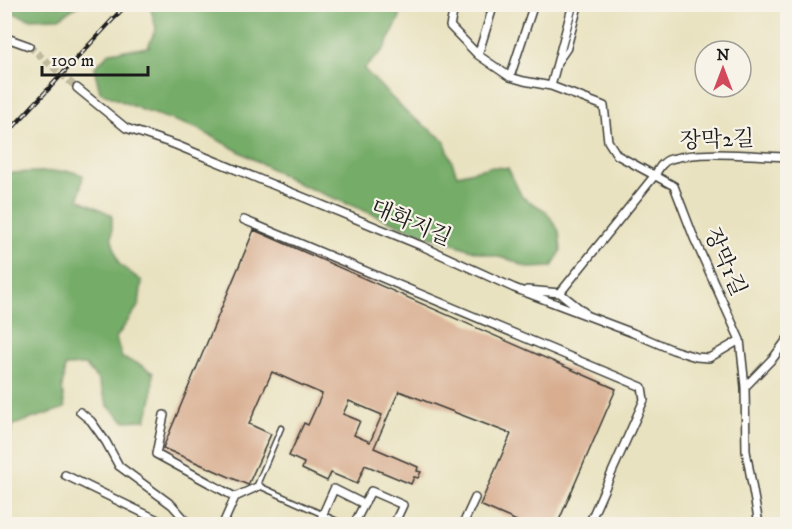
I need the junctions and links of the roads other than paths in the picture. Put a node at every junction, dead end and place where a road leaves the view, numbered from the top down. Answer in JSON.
{"nodes":[{"id":1,"x":455,"y":4,"type":"edge"},
{"id":2,"x":494,"y":4,"type":"edge"},
{"id":3,"x":534,"y":4,"type":"edge"},
{"id":4,"x":573,"y":4,"type":"edge"},
{"id":5,"x":580,"y":4,"type":"edge"},
{"id":6,"x":4,"y":37,"type":"edge"},
{"id":7,"x":29,"y":46,"type":"tunnel mouth"},
{"id":8,"x":478,"y":55,"type":"junction"},
{"id":9,"x":556,"y":68,"type":"junction"},
{"id":10,"x":510,"y":76,"type":"junction"},
{"id":11,"x":551,"y":86,"type":"junction"},
{"id":12,"x":77,"y":88,"type":"tunnel mouth"},
{"id":13,"x":788,"y":157,"type":"edge"},
{"id":14,"x":655,"y":175,"type":"junction"},
{"id":15,"x":244,"y":220,"type":"dead end"},
{"id":16,"x":514,"y":288,"type":"junction"},
{"id":17,"x":560,"y":293,"type":"junction"},
{"id":18,"x":591,"y":317,"type":"junction"},
{"id":19,"x":788,"y":338,"type":"edge"},
{"id":20,"x":740,"y":340,"type":"junction"},
{"id":21,"x":745,"y":387,"type":"junction"},
{"id":22,"x":80,"y":412,"type":"dead end"},
{"id":23,"x":164,"y":415,"type":"dead end"},
{"id":24,"x":281,"y":428,"type":"dead end"},
{"id":25,"x":65,"y":475,"type":"dead end"},
{"id":26,"x":259,"y":486,"type":"junction"},
{"id":27,"x":235,"y":497,"type":"junction"},
{"id":28,"x":475,"y":498,"type":"dead end"},
{"id":29,"x":364,"y":504,"type":"junction"},
{"id":30,"x":322,"y":516,"type":"junction"},
{"id":31,"x":166,"y":525,"type":"edge"},
{"id":32,"x":189,"y":525,"type":"edge"},
{"id":33,"x":224,"y":525,"type":"edge"},
{"id":34,"x":344,"y":525,"type":"edge"},
{"id":35,"x":354,"y":525,"type":"edge"},
{"id":36,"x":394,"y":525,"type":"edge"},
{"id":37,"x":463,"y":525,"type":"edge"},
{"id":38,"x":589,"y":525,"type":"edge"},
{"id":39,"x":759,"y":525,"type":"edge"}],
"edges":[{"from":1,"to":8,"type":"street","name":"장막1길"},
{"from":2,"to":8,"type":"street"},
{"from":3,"to":10,"type":"street"},
{"from":4,"to":9,"type":"street"},
{"from":5,"to":9,"type":"lane"},
{"from":6,"to":7,"type":"street"},
{"from":8,"to":10,"type":"street","name":"장막1길"},
{"from":9,"to":11,"type":"street"},
{"from":10,"to":11,"type":"street","name":"장막1길"},
{"from":11,"to":14,"type":"street","name":"장막1길"},
{"from":12,"to":16,"type":"street","name":"대화지길"},
{"from":13,"to":14,"type":"street","name":"장막2길"},
{"from":14,"to":17,"type":"street","name":"장막2길"},
{"from":14,"to":20,"type":"street","name":"장막1길"},
{"from":15,"to":38,"type":"street"},
{"from":16,"to":17,"type":"street"},
{"from":16,"to":18,"type":"street","name":"대화지길"},
{"from":17,"to":18,"type":"street"},
{"from":18,"to":20,"type":"street","name":"대화지길"},
{"from":19,"to":21,"type":"street"},
{"from":20,"to":21,"type":"street","name":"장막1길"},
{"from":21,"to":39,"type":"street","name":"장막1길"},
{"from":22,"to":32,"type":"street"},
{"from":23,"to":27,"type":"street"},
{"from":24,"to":26,"type":"lane"},
{"from":25,"to":31,"type":"street"},
{"from":26,"to":27,"type":"street"},
{"from":26,"to":30,"type":"lane"},
{"from":27,"to":33,"type":"street"},
{"from":28,"to":37,"type":"street"},
{"from":29,"to":30,"type":"street"},
{"from":29,"to":35,"type":"street"},
{"from":29,"to":36,"type":"street"},
{"from":30,"to":34,"type":"lane"}]}
